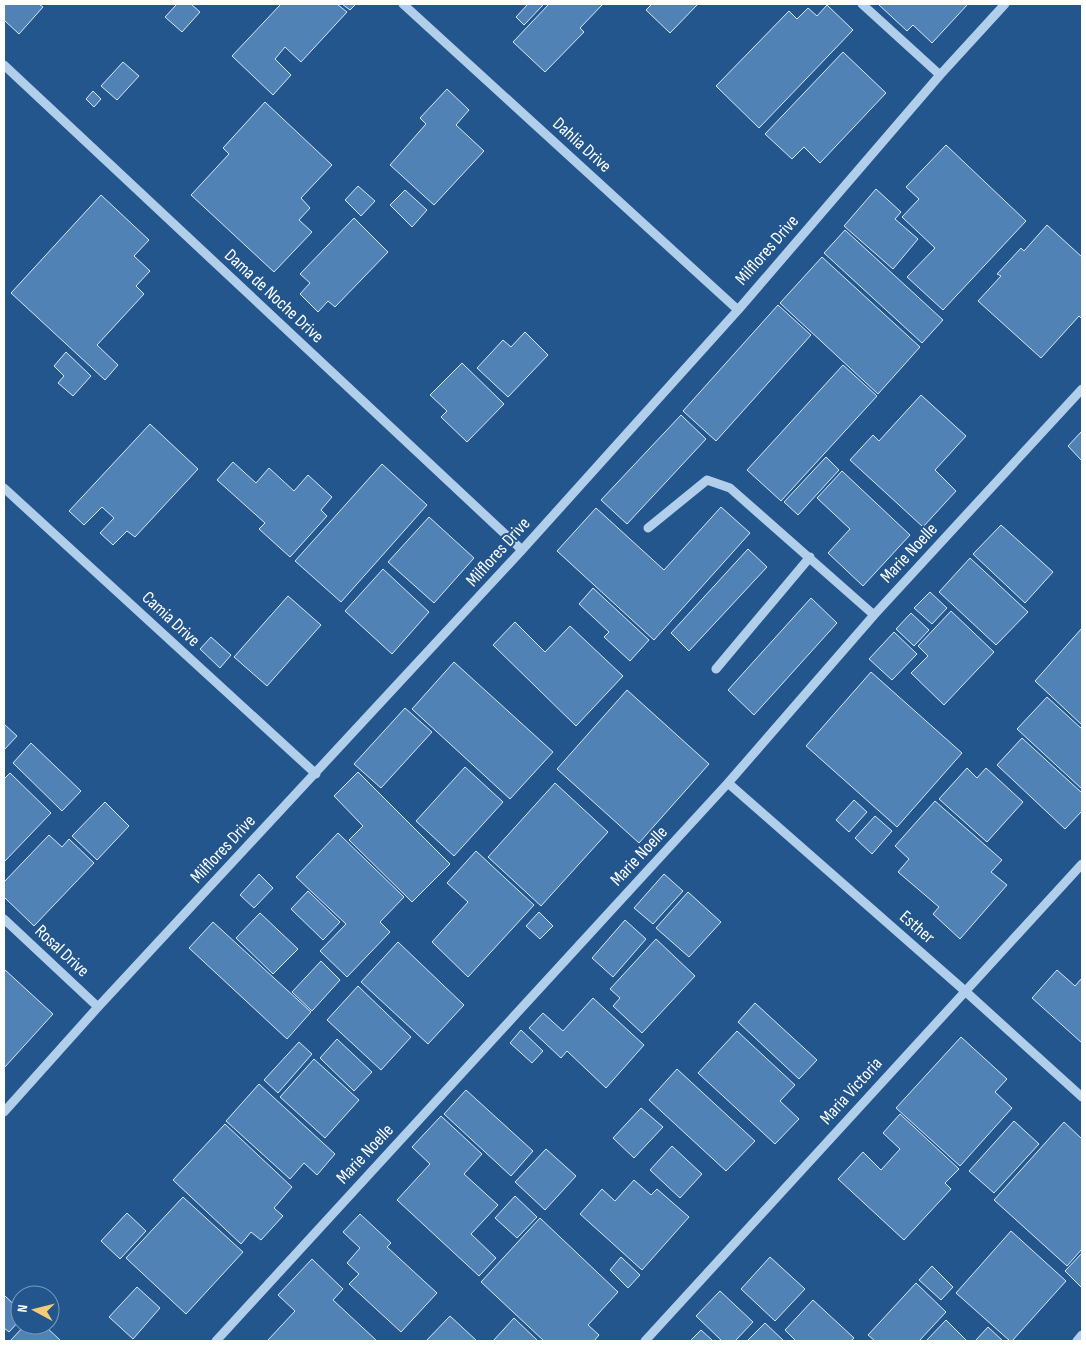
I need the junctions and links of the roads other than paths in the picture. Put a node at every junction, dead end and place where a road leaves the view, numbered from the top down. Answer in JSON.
{"nodes":[{"id":1,"x":403,"y":4,"type":"edge"},
{"id":2,"x":862,"y":4,"type":"edge"},
{"id":3,"x":1005,"y":4,"type":"edge"},
{"id":4,"x":4,"y":65,"type":"edge"},
{"id":5,"x":940,"y":75,"type":"junction"},
{"id":6,"x":738,"y":310,"type":"junction"},
{"id":7,"x":1082,"y":389,"type":"edge"},
{"id":8,"x":4,"y":488,"type":"edge"},
{"id":9,"x":648,"y":528,"type":"dead end"},
{"id":10,"x":522,"y":550,"type":"junction"},
{"id":11,"x":810,"y":557,"type":"junction"},
{"id":12,"x":874,"y":615,"type":"junction"},
{"id":13,"x":716,"y":669,"type":"dead end"},
{"id":14,"x":316,"y":774,"type":"junction"},
{"id":15,"x":728,"y":783,"type":"junction"},
{"id":16,"x":1082,"y":864,"type":"edge"},
{"id":17,"x":4,"y":919,"type":"edge"},
{"id":18,"x":965,"y":991,"type":"junction"},
{"id":19,"x":98,"y":1007,"type":"junction"},
{"id":20,"x":1082,"y":1097,"type":"edge"},
{"id":21,"x":4,"y":1112,"type":"edge"},
{"id":22,"x":1082,"y":1335,"type":"edge"},
{"id":23,"x":216,"y":1341,"type":"edge"},
{"id":24,"x":645,"y":1341,"type":"edge"},
{"id":25,"x":1077,"y":1341,"type":"edge"}],
"edges":[{"from":1,"to":6,"type":"street","name":"Dahlia Drive"},
{"from":2,"to":5,"type":"street"},
{"from":3,"to":5,"type":"street","name":"Milflores Drive"},
{"from":4,"to":10,"type":"street","name":"Dama de Noche Drive"},
{"from":5,"to":6,"type":"street","name":"Milflores Drive"},
{"from":6,"to":10,"type":"street","name":"Milflores Drive"},
{"from":7,"to":12,"type":"street","name":"Marie Noelle"},
{"from":8,"to":14,"type":"street","name":"Camia Drive"},
{"from":9,"to":11,"type":"street"},
{"from":10,"to":14,"type":"street","name":"Milflores Drive"},
{"from":11,"to":12,"type":"street"},
{"from":11,"to":13,"type":"street"},
{"from":12,"to":15,"type":"street","name":"Marie Noelle"},
{"from":14,"to":19,"type":"street","name":"Milflores Drive"},
{"from":15,"to":18,"type":"street","name":"Esther"},
{"from":15,"to":23,"type":"street","name":"Marie Noelle"},
{"from":16,"to":18,"type":"street","name":"Maria Victoria"},
{"from":17,"to":19,"type":"street","name":"Rosal Drive"},
{"from":18,"to":20,"type":"street","name":"Esther"},
{"from":18,"to":24,"type":"street","name":"Maria Victoria"},
{"from":19,"to":21,"type":"street","name":"Milflores Drive"},
{"from":22,"to":25,"type":"street"}]}
